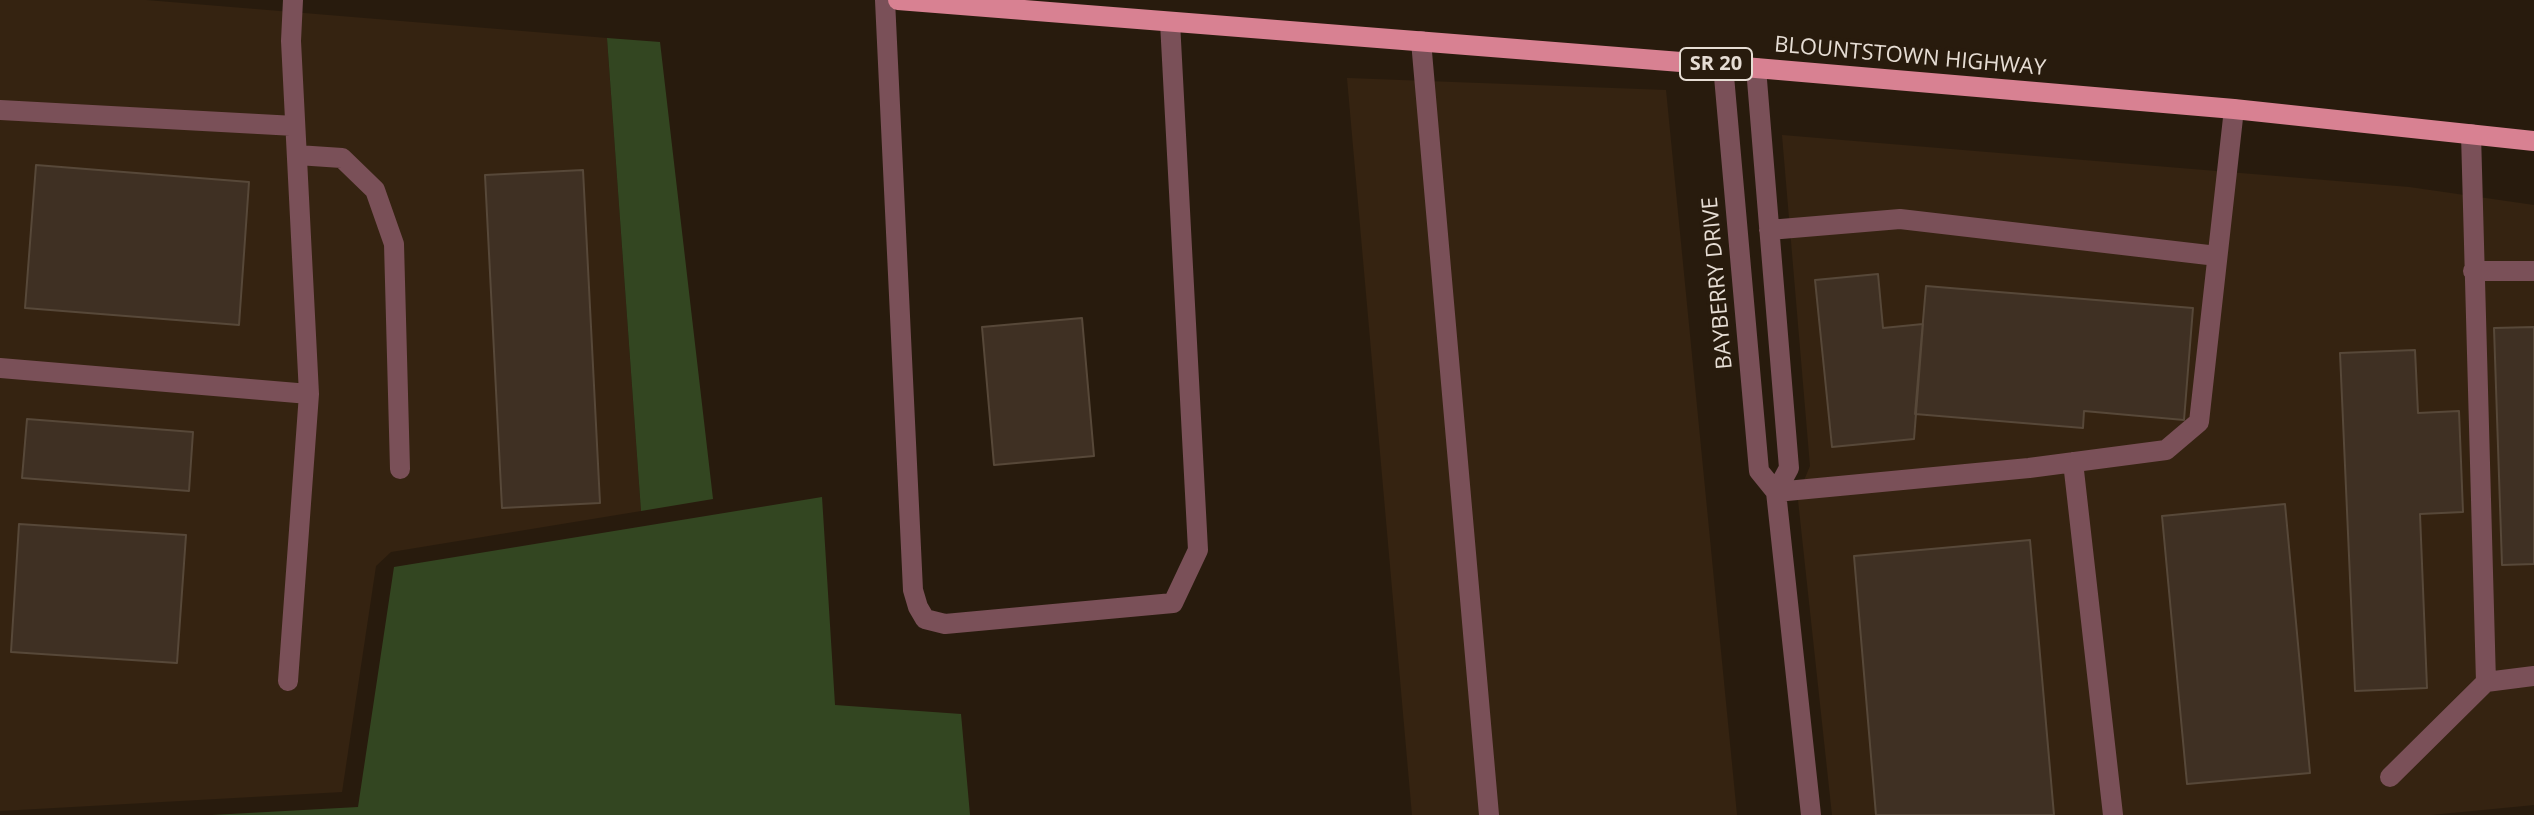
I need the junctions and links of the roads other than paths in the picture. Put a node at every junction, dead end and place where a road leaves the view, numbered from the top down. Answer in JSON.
{"nodes":[{"id":1,"x":293,"y":0,"type":"edge"},
{"id":2,"x":885,"y":0,"type":"edge"},
{"id":3,"x":898,"y":0,"type":"edge"},
{"id":4,"x":1170,"y":22,"type":"junction"},
{"id":5,"x":1421,"y":41,"type":"junction"},
{"id":6,"x":1723,"y":65,"type":"junction"},
{"id":7,"x":1756,"y":68,"type":"junction"},
{"id":8,"x":2234,"y":109,"type":"junction"},
{"id":9,"x":0,"y":110,"type":"edge"},
{"id":10,"x":295,"y":126,"type":"junction"},
{"id":11,"x":2471,"y":134,"type":"junction"},
{"id":12,"x":2534,"y":141,"type":"edge"},
{"id":13,"x":297,"y":155,"type":"junction"},
{"id":14,"x":1769,"y":230,"type":"junction"},
{"id":15,"x":2217,"y":256,"type":"junction"},
{"id":16,"x":2473,"y":271,"type":"junction"},
{"id":17,"x":2534,"y":271,"type":"edge"},
{"id":18,"x":0,"y":368,"type":"edge"},
{"id":19,"x":309,"y":394,"type":"junction"},
{"id":20,"x":2073,"y":462,"type":"junction"},
{"id":21,"x":400,"y":469,"type":"dead end"},
{"id":22,"x":1776,"y":492,"type":"junction"},
{"id":23,"x":2534,"y":676,"type":"edge"},
{"id":24,"x":288,"y":681,"type":"dead end"},
{"id":25,"x":2486,"y":682,"type":"junction"},
{"id":26,"x":2390,"y":777,"type":"dead end"},
{"id":27,"x":1489,"y":815,"type":"edge"},
{"id":28,"x":1811,"y":815,"type":"edge"},
{"id":29,"x":2113,"y":815,"type":"edge"}],
"edges":[{"from":1,"to":10,"type":"street"},
{"from":2,"to":4,"type":"street"},
{"from":3,"to":4,"type":"main road","name":"BLOUNTSTOWN HIGHWAY","number":"SR 20"},
{"from":4,"to":5,"type":"main road","name":"BLOUNTSTOWN HIGHWAY","number":"SR 20"},
{"from":5,"to":6,"type":"main road","name":"BLOUNTSTOWN HIGHWAY","number":"SR 20"},
{"from":5,"to":27,"type":"street"},
{"from":6,"to":7,"type":"main road","name":"BLOUNTSTOWN HIGHWAY","number":"SR 20"},
{"from":6,"to":22,"type":"street","name":"BAYBERRY DRIVE"},
{"from":7,"to":8,"type":"main road","name":"BLOUNTSTOWN HIGHWAY","number":"SR 20"},
{"from":7,"to":14,"type":"street","name":"BAYBERRY DRIVE"},
{"from":8,"to":11,"type":"main road","name":"BLOUNTSTOWN HIGHWAY","number":"SR 20"},
{"from":8,"to":15,"type":"street"},
{"from":9,"to":10,"type":"street"},
{"from":10,"to":13,"type":"street"},
{"from":11,"to":12,"type":"main road","name":"BLOUNTSTOWN HIGHWAY","number":"SR 20"},
{"from":11,"to":16,"type":"street"},
{"from":13,"to":19,"type":"street"},
{"from":13,"to":21,"type":"street"},
{"from":14,"to":15,"type":"street"},
{"from":14,"to":22,"type":"street","name":"BAYBERRY DRIVE"},
{"from":15,"to":20,"type":"street"},
{"from":16,"to":17,"type":"street"},
{"from":16,"to":25,"type":"street"},
{"from":18,"to":19,"type":"street"},
{"from":19,"to":24,"type":"street"},
{"from":20,"to":22,"type":"street"},
{"from":20,"to":29,"type":"street"},
{"from":22,"to":28,"type":"street","name":"BAYBERRY DRIVE"},
{"from":23,"to":25,"type":"street"},
{"from":25,"to":26,"type":"street"}]}
